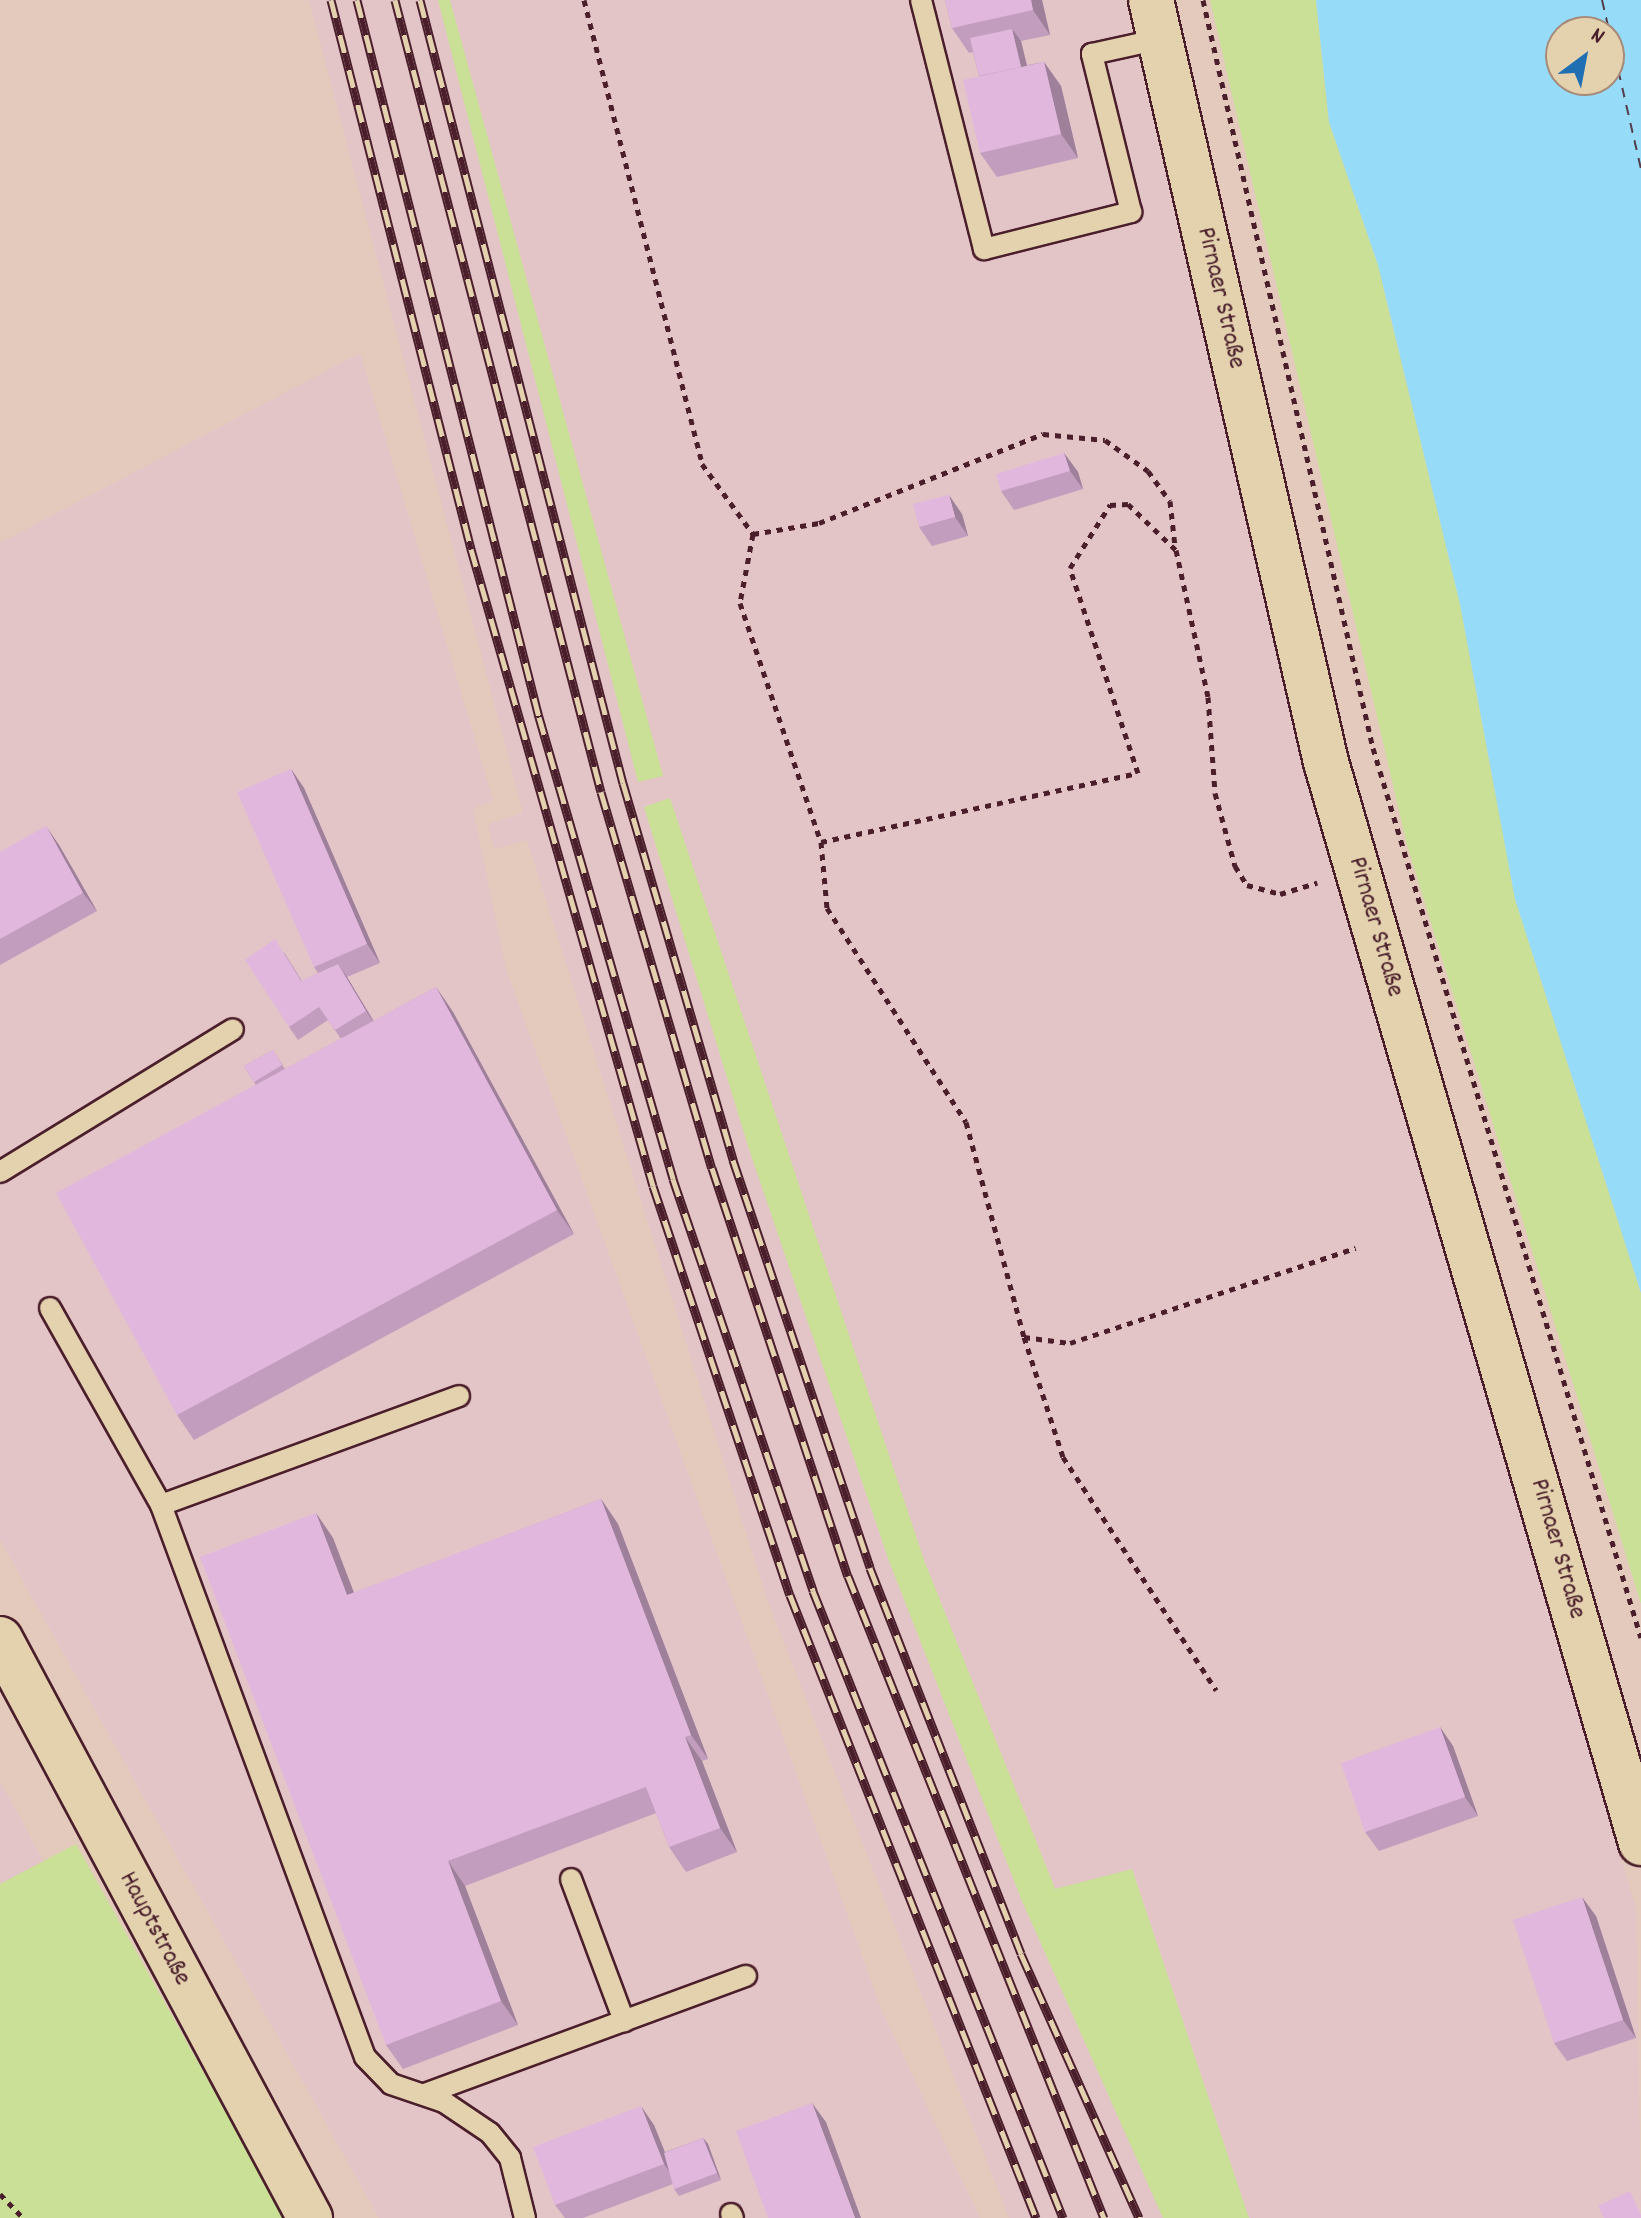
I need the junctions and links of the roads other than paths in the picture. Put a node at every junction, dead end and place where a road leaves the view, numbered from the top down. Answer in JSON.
{"nodes":[{"id":1,"x":921,"y":0,"type":"edge"},
{"id":2,"x":1156,"y":19,"type":"edge"},
{"id":3,"x":233,"y":1029,"type":"dead end"},
{"id":4,"x":0,"y":1172,"type":"edge"},
{"id":5,"x":50,"y":1308,"type":"dead end"},
{"id":6,"x":459,"y":1396,"type":"dead end"},
{"id":7,"x":161,"y":1505,"type":"junction"},
{"id":8,"x":0,"y":1639,"type":"edge"},
{"id":9,"x":1641,"y":1843,"type":"edge"},
{"id":10,"x":571,"y":1879,"type":"dead end"},
{"id":11,"x":746,"y":1976,"type":"dead end"},
{"id":12,"x":624,"y":2021,"type":"junction"},
{"id":13,"x":425,"y":2094,"type":"junction"},
{"id":14,"x":310,"y":2218,"type":"edge"},
{"id":15,"x":525,"y":2218,"type":"edge"}],
"edges":[{"from":1,"to":2,"type":"lane"},
{"from":2,"to":9,"type":"street","name":"Pirnaer Straße"},
{"from":3,"to":4,"type":"lane"},
{"from":5,"to":7,"type":"lane"},
{"from":6,"to":7,"type":"lane"},
{"from":7,"to":13,"type":"lane"},
{"from":8,"to":14,"type":"street","name":"Hauptstraße"},
{"from":10,"to":12,"type":"lane"},
{"from":11,"to":12,"type":"lane"},
{"from":12,"to":13,"type":"lane"},
{"from":13,"to":15,"type":"lane"}]}
